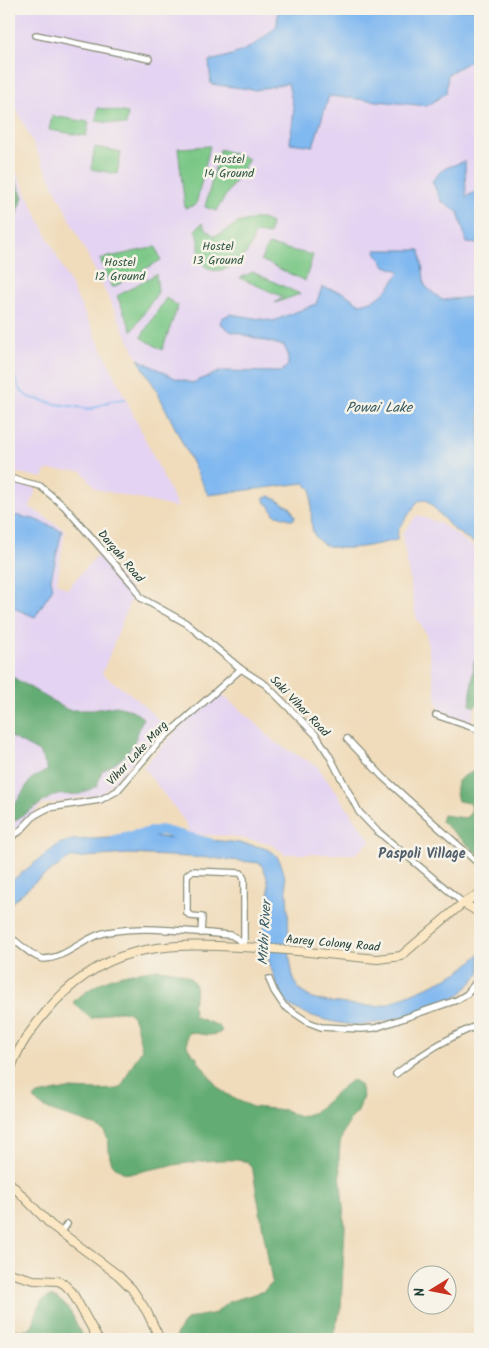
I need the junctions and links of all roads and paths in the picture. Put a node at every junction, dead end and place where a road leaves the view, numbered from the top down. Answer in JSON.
{"nodes":[{"id":1,"x":36,"y":35,"type":"dead end"},
{"id":2,"x":148,"y":59,"type":"dead end"},
{"id":3,"x":9,"y":478,"type":"edge"},
{"id":4,"x":241,"y":669,"type":"junction"},
{"id":5,"x":436,"y":716,"type":"dead end"},
{"id":6,"x":480,"y":730,"type":"edge"},
{"id":7,"x":347,"y":740,"type":"dead end"},
{"id":8,"x":9,"y":838,"type":"edge"},
{"id":9,"x":480,"y":865,"type":"edge"},
{"id":10,"x":480,"y":894,"type":"edge"},
{"id":11,"x":463,"y":903,"type":"junction"},
{"id":12,"x":480,"y":913,"type":"edge"},
{"id":13,"x":200,"y":933,"type":"junction"},
{"id":14,"x":9,"y":936,"type":"edge"},
{"id":15,"x":244,"y":947,"type":"junction"},
{"id":16,"x":480,"y":977,"type":"edge"},
{"id":17,"x":269,"y":979,"type":"dead end"},
{"id":18,"x":480,"y":1024,"type":"edge"},
{"id":19,"x":10,"y":1064,"type":"edge"},
{"id":20,"x":9,"y":1074,"type":"edge"},
{"id":21,"x":396,"y":1074,"type":"dead end"},
{"id":22,"x":9,"y":1182,"type":"edge"},
{"id":23,"x":67,"y":1224,"type":"dead end"},
{"id":24,"x":61,"y":1233,"type":"junction"},
{"id":25,"x":9,"y":1273,"type":"edge"},
{"id":26,"x":98,"y":1339,"type":"edge"},
{"id":27,"x":160,"y":1339,"type":"edge"}],
"edges":[{"from":1,"to":2,"type":"street"},
{"from":3,"to":4,"type":"street","name":"Dargah Road"},
{"from":4,"to":8,"type":"street","name":"Vihar Lake Marg"},
{"from":4,"to":11,"type":"street","name":"Saki Vihar Road"},
{"from":5,"to":6,"type":"street"},
{"from":7,"to":9,"type":"street"},
{"from":10,"to":11,"type":"main road","name":"Aarey Colony Road"},
{"from":11,"to":12,"type":"main road","name":"Saki Vihar Road"},
{"from":11,"to":15,"type":"main road","name":"Aarey Colony Road"},
{"from":13,"to":14,"type":"street"},
{"from":13,"to":15,"type":"street"},
{"from":13,"to":15,"type":"street"},
{"from":15,"to":19,"type":"main road","name":"Aarey Colony Road"},
{"from":16,"to":17,"type":"street"},
{"from":18,"to":21,"type":"street"},
{"from":19,"to":20,"type":"main road","name":"Aarey Colony Road"},
{"from":22,"to":24,"type":"main road"},
{"from":23,"to":24,"type":"street"},
{"from":24,"to":27,"type":"main road"},
{"from":25,"to":26,"type":"main road"}]}
